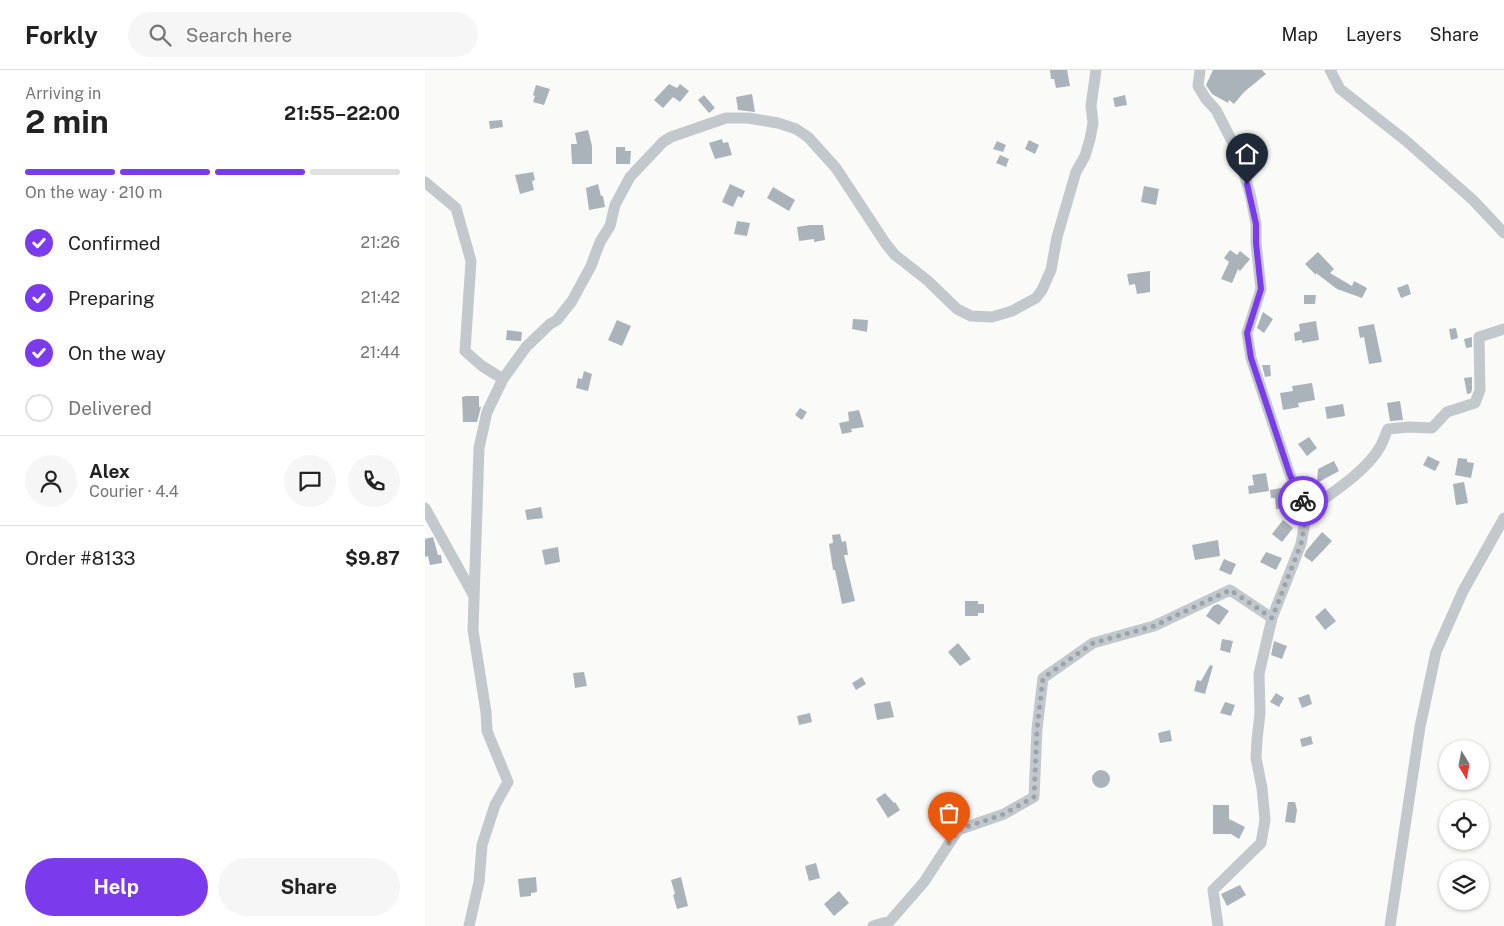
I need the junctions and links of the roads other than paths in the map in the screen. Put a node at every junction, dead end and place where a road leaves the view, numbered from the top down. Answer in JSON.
{"nodes":[{"id":1,"x":1096,"y":70,"type":"edge"},
{"id":2,"x":1201,"y":70,"type":"edge"},
{"id":3,"x":1330,"y":70,"type":"edge"},
{"id":4,"x":425,"y":182,"type":"edge"},
{"id":5,"x":1504,"y":233,"type":"edge"},
{"id":6,"x":1504,"y":329,"type":"edge"},
{"id":7,"x":503,"y":379,"type":"junction"},
{"id":8,"x":425,"y":508,"type":"edge"},
{"id":9,"x":1307,"y":511,"type":"junction"},
{"id":10,"x":1504,"y":518,"type":"edge"},
{"id":11,"x":475,"y":597,"type":"junction"},
{"id":12,"x":1272,"y":618,"type":"junction"},
{"id":13,"x":469,"y":926,"type":"edge"},
{"id":14,"x":873,"y":926,"type":"edge"},
{"id":15,"x":1219,"y":926,"type":"edge"},
{"id":16,"x":1390,"y":926,"type":"edge"}],
"edges":[{"from":1,"to":7,"type":"street"},
{"from":2,"to":9,"type":"street"},
{"from":3,"to":5,"type":"street"},
{"from":4,"to":7,"type":"street"},
{"from":6,"to":9,"type":"street"},
{"from":7,"to":11,"type":"street"},
{"from":8,"to":11,"type":"street"},
{"from":9,"to":12,"type":"street"},
{"from":10,"to":16,"type":"street"},
{"from":11,"to":13,"type":"street"},
{"from":12,"to":14,"type":"street"},
{"from":12,"to":15,"type":"street"}]}
